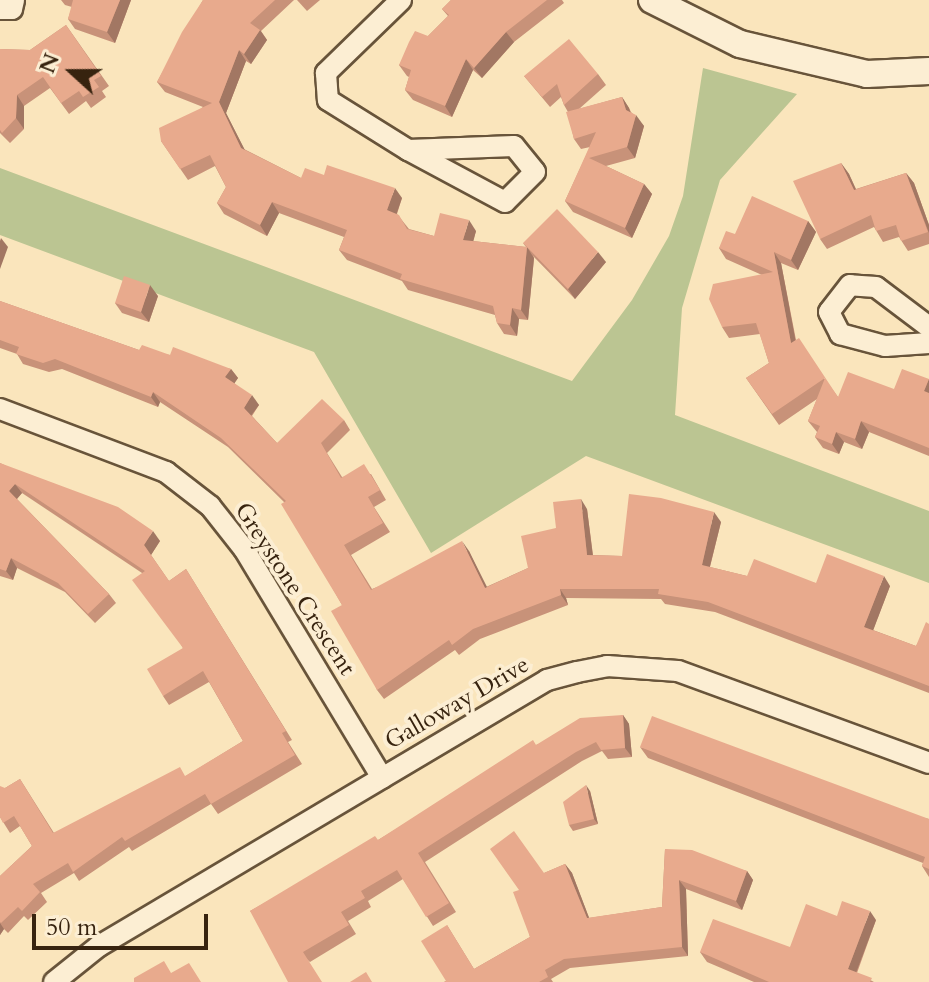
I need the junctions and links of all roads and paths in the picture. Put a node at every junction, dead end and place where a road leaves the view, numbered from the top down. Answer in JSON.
{"nodes":[{"id":1,"x":14,"y":0,"type":"edge"},
{"id":2,"x":401,"y":0,"type":"edge"},
{"id":3,"x":652,"y":0,"type":"edge"},
{"id":4,"x":0,"y":9,"type":"edge"},
{"id":5,"x":929,"y":71,"type":"edge"},
{"id":6,"x":408,"y":150,"type":"junction"},
{"id":7,"x":929,"y":327,"type":"edge"},
{"id":8,"x":929,"y":343,"type":"edge"},
{"id":9,"x":0,"y":409,"type":"edge"},
{"id":10,"x":929,"y":763,"type":"edge"},
{"id":11,"x":382,"y":778,"type":"junction"},
{"id":12,"x":54,"y":982,"type":"edge"}],
"edges":[{"from":1,"to":4,"type":"street"},
{"from":2,"to":6,"type":"street"},
{"from":3,"to":5,"type":"street"},
{"from":6,"to":6,"type":"street"},
{"from":7,"to":8,"type":"street"},
{"from":9,"to":11,"type":"street","name":"Greystone Crescent"},
{"from":10,"to":11,"type":"street","name":"Galloway Drive"},
{"from":11,"to":12,"type":"street","name":"Galloway Drive"}]}
